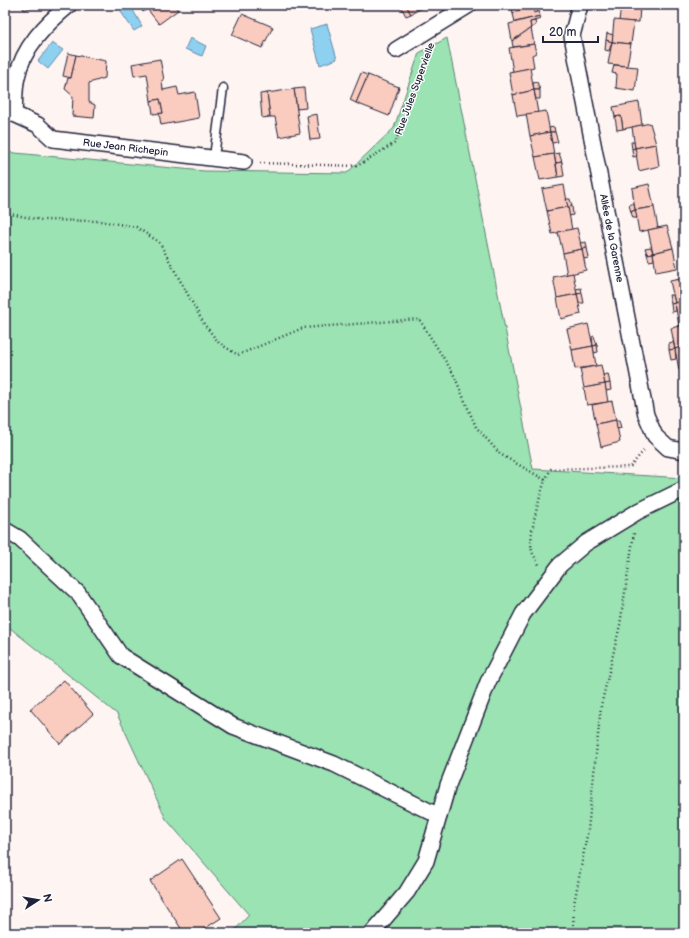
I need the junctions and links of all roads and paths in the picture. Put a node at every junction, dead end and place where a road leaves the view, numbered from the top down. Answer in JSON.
{"nodes":[{"id":1,"x":69,"y":5,"type":"edge"},
{"id":2,"x":469,"y":5,"type":"edge"},
{"id":3,"x":580,"y":5,"type":"edge"},
{"id":4,"x":440,"y":23,"type":"junction"},
{"id":5,"x":396,"y":50,"type":"dead end"},
{"id":6,"x":223,"y":88,"type":"dead end"},
{"id":7,"x":9,"y":116,"type":"edge"},
{"id":8,"x":214,"y":157,"type":"junction"},
{"id":9,"x":244,"y":162,"type":"joint"},
{"id":10,"x":5,"y":213,"type":"edge"},
{"id":11,"x":655,"y":436,"type":"junction"},
{"id":12,"x":684,"y":451,"type":"edge"},
{"id":13,"x":545,"y":480,"type":"junction"},
{"id":14,"x":684,"y":489,"type":"edge"},
{"id":15,"x":637,"y":512,"type":"junction"},
{"id":16,"x":5,"y":530,"type":"edge"},
{"id":17,"x":547,"y":582,"type":"junction"},
{"id":18,"x":439,"y":816,"type":"junction"},
{"id":19,"x":372,"y":933,"type":"edge"},
{"id":20,"x":573,"y":933,"type":"edge"}],
"edges":[{"from":1,"to":7,"type":"street"},
{"from":2,"to":4,"type":"street","name":"Rue Jules Supervielle"},
{"from":3,"to":11,"type":"street","name":"Allée de la Garenne"},
{"from":4,"to":5,"type":"street","name":"Rue Jules Supervielle"},
{"from":4,"to":9,"type":"path","name":"Rue Jules Supervielle"},
{"from":6,"to":8,"type":"lane"},
{"from":7,"to":8,"type":"street","name":"Rue Jean Richepin"},
{"from":8,"to":9,"type":"street","name":"Rue Jean Richepin"},
{"from":10,"to":13,"type":"path"},
{"from":11,"to":12,"type":"street","name":"Allée de la Garenne"},
{"from":11,"to":13,"type":"path"},
{"from":13,"to":17,"type":"path"},
{"from":14,"to":15,"type":"street"},
{"from":15,"to":17,"type":"street"},
{"from":15,"to":20,"type":"path"},
{"from":16,"to":18,"type":"street"},
{"from":17,"to":18,"type":"street"},
{"from":18,"to":19,"type":"street"}]}
